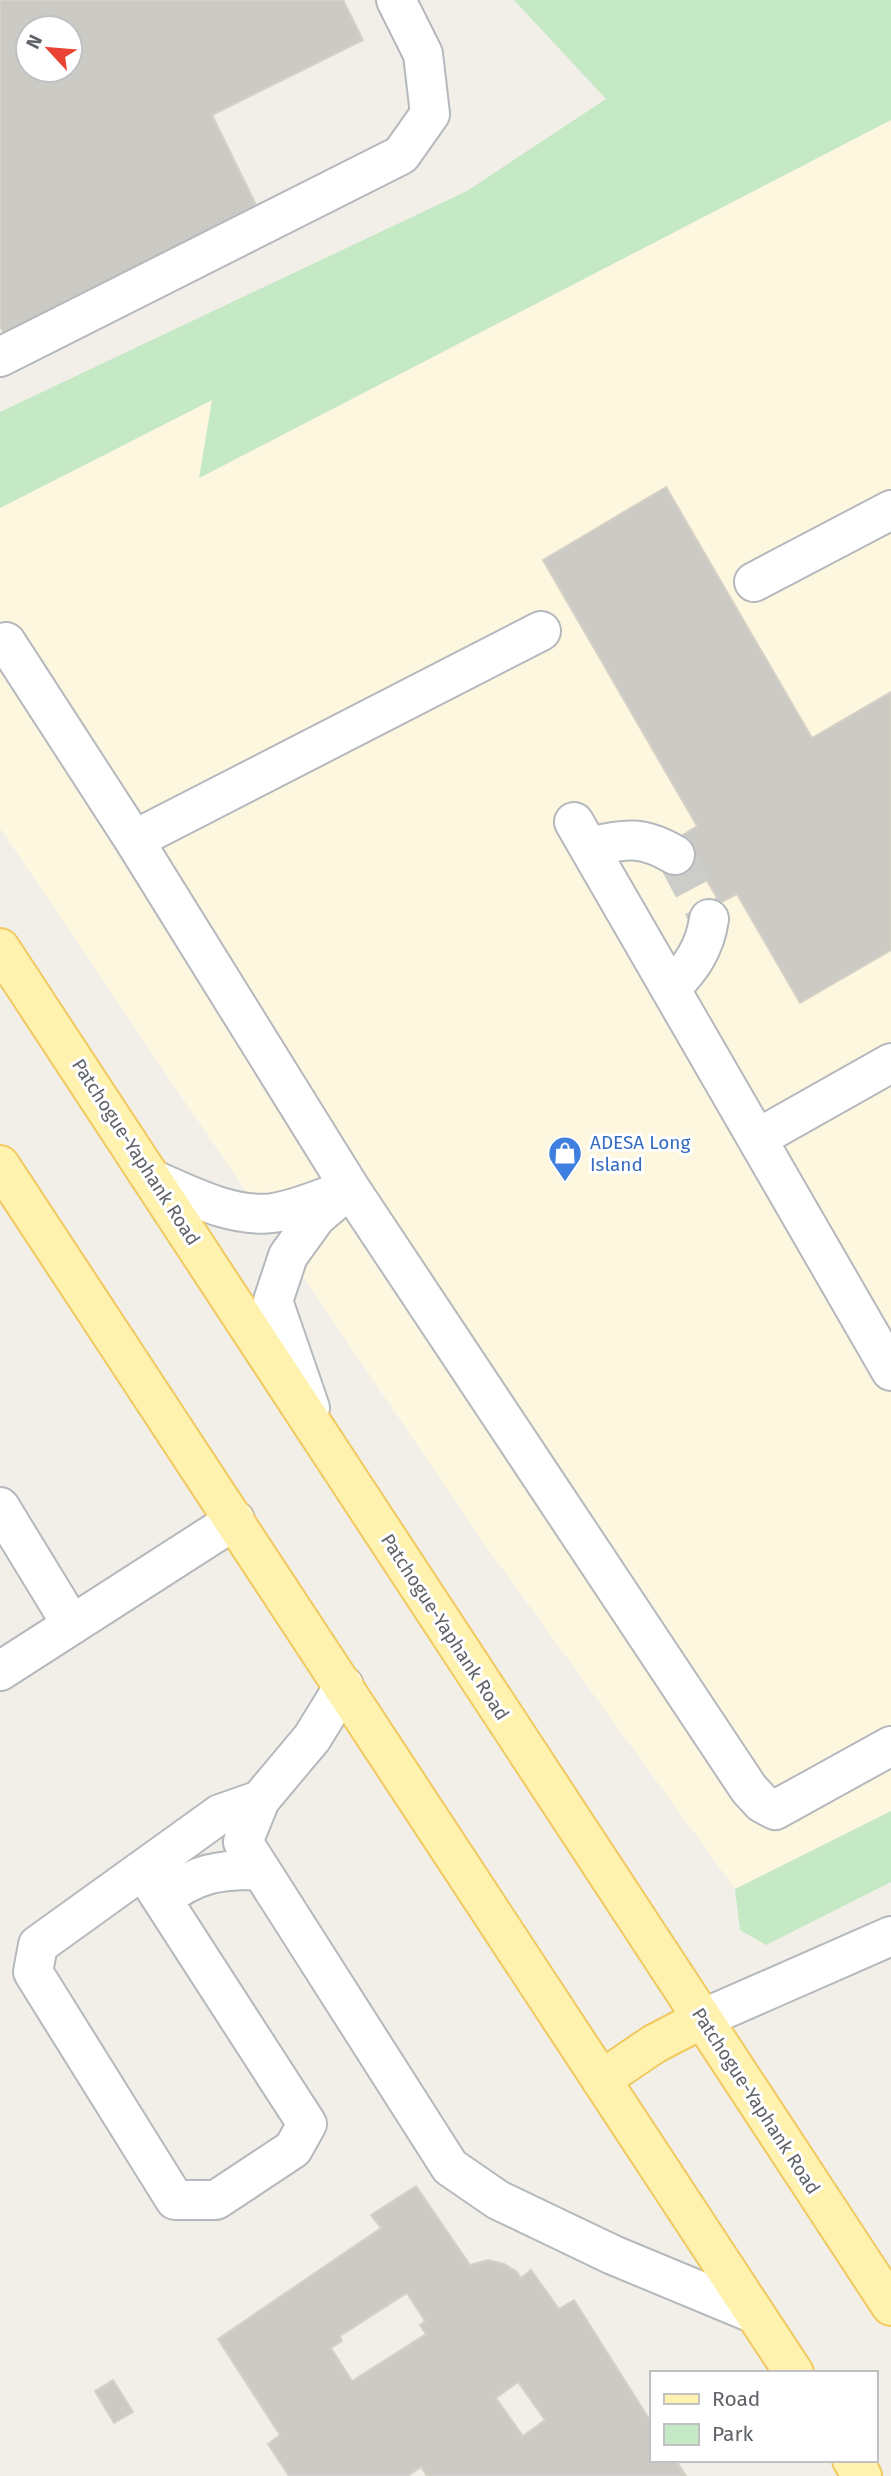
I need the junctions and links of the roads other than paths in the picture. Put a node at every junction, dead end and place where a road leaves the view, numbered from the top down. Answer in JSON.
{"nodes":[{"id":1,"x":396,"y":0,"type":"edge"},
{"id":2,"x":0,"y":357,"type":"edge"},
{"id":3,"x":891,"y":510,"type":"edge"},
{"id":4,"x":754,"y":582,"type":"dead end"},
{"id":5,"x":541,"y":631,"type":"dead end"},
{"id":6,"x":0,"y":647,"type":"edge"},
{"id":7,"x":134,"y":840,"type":"junction"},
{"id":8,"x":675,"y":855,"type":"tunnel mouth"},
{"id":9,"x":709,"y":919,"type":"tunnel mouth"},
{"id":10,"x":0,"y":948,"type":"edge"},
{"id":11,"x":671,"y":988,"type":"junction"},
{"id":12,"x":891,"y":1063,"type":"edge"},
{"id":13,"x":758,"y":1138,"type":"junction"},
{"id":14,"x":0,"y":1165,"type":"edge"},
{"id":15,"x":155,"y":1180,"type":"junction"},
{"id":16,"x":350,"y":1188,"type":"junction"},
{"id":17,"x":891,"y":1371,"type":"edge"},
{"id":18,"x":319,"y":1433,"type":"junction"},
{"id":19,"x":0,"y":1507,"type":"edge"},
{"id":20,"x":236,"y":1520,"type":"junction"},
{"id":21,"x":72,"y":1625,"type":"junction"},
{"id":22,"x":0,"y":1671,"type":"edge"},
{"id":23,"x":344,"y":1686,"type":"junction"},
{"id":24,"x":891,"y":1746,"type":"edge"},
{"id":25,"x":260,"y":1800,"type":"junction"},
{"id":26,"x":261,"y":1870,"type":"junction"},
{"id":27,"x":152,"y":1884,"type":"junction"},
{"id":28,"x":891,"y":1936,"type":"edge"},
{"id":29,"x":702,"y":2019,"type":"junction"},
{"id":30,"x":601,"y":2080,"type":"junction"},
{"id":31,"x":891,"y":2306,"type":"edge"},
{"id":32,"x":755,"y":2314,"type":"junction"},
{"id":33,"x":793,"y":2371,"type":"edge"}],
"edges":[{"from":1,"to":2,"type":"lane"},
{"from":3,"to":4,"type":"lane"},
{"from":5,"to":7,"type":"lane"},
{"from":6,"to":7,"type":"lane"},
{"from":7,"to":16,"type":"lane"},
{"from":8,"to":11,"type":"lane"},
{"from":9,"to":11,"type":"lane"},
{"from":10,"to":15,"type":"main road","name":"Patchogue-Yaphank Road"},
{"from":11,"to":13,"type":"lane"},
{"from":12,"to":13,"type":"lane"},
{"from":13,"to":17,"type":"lane"},
{"from":14,"to":20,"type":"main road"},
{"from":15,"to":16,"type":"lane"},
{"from":15,"to":18,"type":"main road","name":"Patchogue-Yaphank Road"},
{"from":16,"to":18,"type":"lane"},
{"from":16,"to":24,"type":"lane"},
{"from":18,"to":29,"type":"main road","name":"Patchogue-Yaphank Road"},
{"from":19,"to":21,"type":"lane"},
{"from":20,"to":21,"type":"lane"},
{"from":20,"to":23,"type":"main road"},
{"from":21,"to":22,"type":"lane"},
{"from":23,"to":25,"type":"lane"},
{"from":23,"to":30,"type":"main road"},
{"from":25,"to":26,"type":"lane"},
{"from":25,"to":27,"type":"lane"},
{"from":26,"to":27,"type":"lane"},
{"from":26,"to":32,"type":"lane"},
{"from":27,"to":27,"type":"lane"},
{"from":28,"to":29,"type":"lane"},
{"from":29,"to":30,"type":"main road"},
{"from":29,"to":31,"type":"main road","name":"Patchogue-Yaphank Road"},
{"from":30,"to":32,"type":"main road"},
{"from":32,"to":33,"type":"main road"}]}
